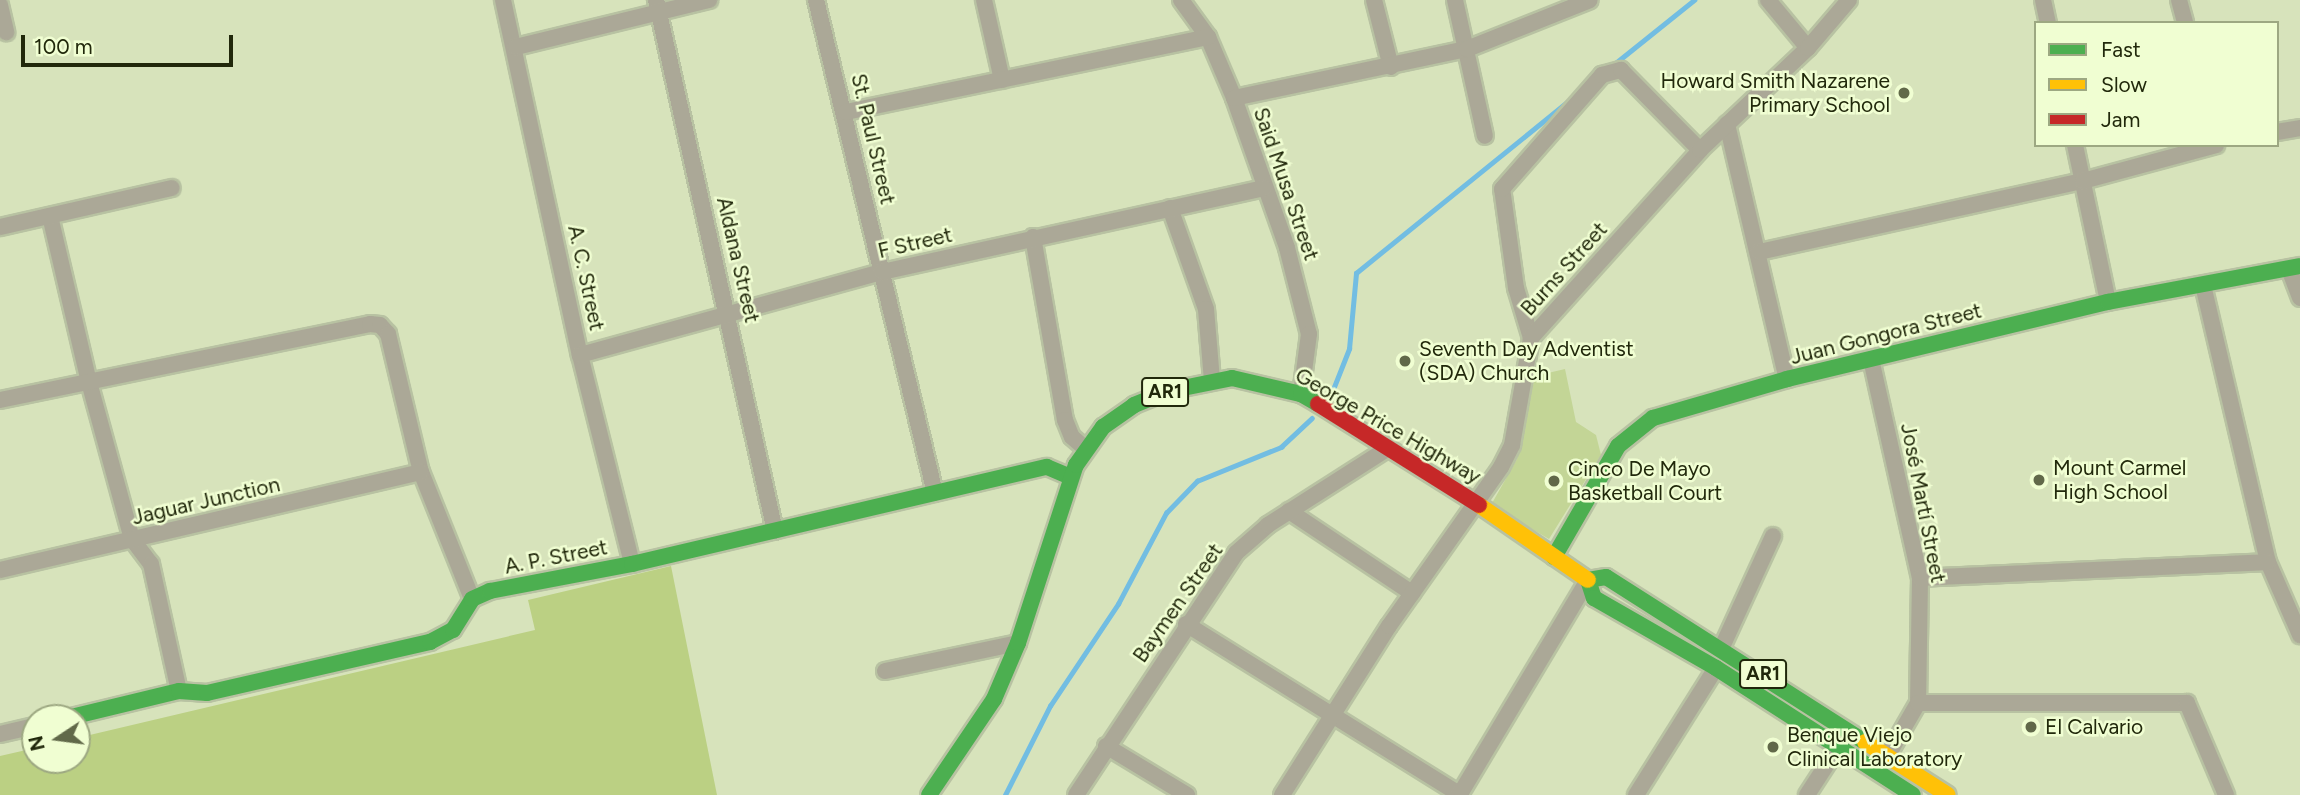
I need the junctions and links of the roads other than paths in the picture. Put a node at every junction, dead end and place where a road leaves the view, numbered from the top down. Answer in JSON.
{"nodes":[{"id":1,"x":503,"y":0,"type":"edge"},
{"id":2,"x":709,"y":0,"type":"edge"},
{"id":3,"x":816,"y":0,"type":"edge"},
{"id":4,"x":984,"y":0,"type":"edge"},
{"id":5,"x":1181,"y":0,"type":"edge"},
{"id":6,"x":1374,"y":0,"type":"edge"},
{"id":7,"x":1455,"y":0,"type":"edge"},
{"id":8,"x":1590,"y":0,"type":"edge"},
{"id":9,"x":1768,"y":0,"type":"edge"},
{"id":10,"x":1849,"y":0,"type":"edge"},
{"id":11,"x":2043,"y":0,"type":"edge"},
{"id":12,"x":2179,"y":0,"type":"edge"},
{"id":13,"x":0,"y":5,"type":"edge"},
{"id":14,"x":657,"y":5,"type":"edge"},
{"id":15,"x":2048,"y":21,"type":"edge"},
{"id":16,"x":2184,"y":21,"type":"edge"},
{"id":17,"x":6,"y":32,"type":"dead end"},
{"id":18,"x":1208,"y":37,"type":"junction"},
{"id":19,"x":516,"y":47,"type":"junction"},
{"id":20,"x":1808,"y":48,"type":"junction"},
{"id":21,"x":1467,"y":49,"type":"junction"},
{"id":22,"x":1391,"y":67,"type":"junction"},
{"id":23,"x":1002,"y":80,"type":"junction"},
{"id":24,"x":1234,"y":98,"type":"junction"},
{"id":25,"x":846,"y":112,"type":"junction"},
{"id":26,"x":1727,"y":124,"type":"junction"},
{"id":27,"x":2300,"y":128,"type":"edge"},
{"id":28,"x":2279,"y":132,"type":"edge"},
{"id":29,"x":1485,"y":136,"type":"dead end"},
{"id":30,"x":2075,"y":147,"type":"edge"},
{"id":31,"x":2207,"y":147,"type":"edge"},
{"id":32,"x":1700,"y":150,"type":"junction"},
{"id":33,"x":2083,"y":181,"type":"junction"},
{"id":34,"x":172,"y":188,"type":"dead end"},
{"id":35,"x":1264,"y":188,"type":"junction"},
{"id":36,"x":1170,"y":208,"type":"junction"},
{"id":37,"x":50,"y":216,"type":"junction"},
{"id":38,"x":0,"y":227,"type":"edge"},
{"id":39,"x":1033,"y":237,"type":"junction"},
{"id":40,"x":1759,"y":252,"type":"junction"},
{"id":41,"x":2295,"y":268,"type":"edge"},
{"id":42,"x":882,"y":272,"type":"junction"},
{"id":43,"x":2203,"y":285,"type":"junction"},
{"id":44,"x":2300,"y":298,"type":"edge"},
{"id":45,"x":2108,"y":302,"type":"junction"},
{"id":46,"x":729,"y":314,"type":"junction"},
{"id":47,"x":1531,"y":338,"type":"junction"},
{"id":48,"x":580,"y":355,"type":"junction"},
{"id":49,"x":1871,"y":359,"type":"junction"},
{"id":50,"x":1787,"y":379,"type":"junction"},
{"id":51,"x":1212,"y":380,"type":"junction"},
{"id":52,"x":89,"y":382,"type":"junction"},
{"id":53,"x":1301,"y":394,"type":"junction"},
{"id":54,"x":0,"y":400,"type":"edge"},
{"id":55,"x":1086,"y":449,"type":"junction"},
{"id":56,"x":1387,"y":449,"type":"junction"},
{"id":57,"x":421,"y":472,"type":"junction"},
{"id":58,"x":1071,"y":477,"type":"junction"},
{"id":59,"x":935,"y":493,"type":"junction"},
{"id":60,"x":1474,"y":501,"type":"junction"},
{"id":61,"x":1289,"y":511,"type":"junction"},
{"id":62,"x":775,"y":531,"type":"junction"},
{"id":63,"x":1773,"y":536,"type":"dead end"},
{"id":64,"x":132,"y":539,"type":"junction"},
{"id":65,"x":1554,"y":557,"type":"junction"},
{"id":66,"x":2268,"y":562,"type":"junction"},
{"id":67,"x":632,"y":564,"type":"junction"},
{"id":68,"x":0,"y":570,"type":"edge"},
{"id":69,"x":1920,"y":578,"type":"junction"},
{"id":70,"x":1588,"y":580,"type":"junction"},
{"id":71,"x":1412,"y":593,"type":"junction"},
{"id":72,"x":472,"y":599,"type":"junction"},
{"id":73,"x":1186,"y":624,"type":"junction"},
{"id":74,"x":2300,"y":635,"type":"edge"},
{"id":75,"x":1018,"y":643,"type":"junction"},
{"id":76,"x":1722,"y":647,"type":"junction"},
{"id":77,"x":1716,"y":667,"type":"junction"},
{"id":78,"x":885,"y":671,"type":"dead end"},
{"id":79,"x":179,"y":691,"type":"junction"},
{"id":80,"x":1918,"y":703,"type":"junction"},
{"id":81,"x":91,"y":712,"type":"edge"},
{"id":82,"x":1334,"y":713,"type":"junction"},
{"id":83,"x":21,"y":729,"type":"edge"},
{"id":84,"x":1849,"y":730,"type":"junction"},
{"id":85,"x":0,"y":734,"type":"edge"},
{"id":86,"x":1106,"y":746,"type":"junction"},
{"id":87,"x":1839,"y":747,"type":"junction"},
{"id":88,"x":1888,"y":756,"type":"junction"},
{"id":89,"x":1877,"y":773,"type":"junction"},
{"id":90,"x":1461,"y":794,"type":"edge"},
{"id":91,"x":929,"y":795,"type":"edge"},
{"id":92,"x":1076,"y":795,"type":"edge"},
{"id":93,"x":1186,"y":795,"type":"edge"},
{"id":94,"x":1282,"y":795,"type":"edge"},
{"id":95,"x":1636,"y":795,"type":"edge"},
{"id":96,"x":1807,"y":795,"type":"edge"},
{"id":97,"x":1913,"y":795,"type":"edge"},
{"id":98,"x":1948,"y":795,"type":"edge"},
{"id":99,"x":2226,"y":795,"type":"edge"}],
"edges":[{"from":1,"to":19,"type":"street","name":"A. C. Street"},
{"from":2,"to":14,"type":"street"},
{"from":3,"to":25,"type":"street","name":"St. Paul Street"},
{"from":4,"to":23,"type":"street"},
{"from":5,"to":18,"type":"street","name":"Said Musa Street"},
{"from":6,"to":22,"type":"street"},
{"from":7,"to":21,"type":"street"},
{"from":8,"to":21,"type":"street"},
{"from":9,"to":20,"type":"street"},
{"from":10,"to":20,"type":"street","name":"Burns Street"},
{"from":11,"to":15,"type":"street"},
{"from":12,"to":16,"type":"street"},
{"from":13,"to":17,"type":"street"},
{"from":14,"to":19,"type":"street"},
{"from":14,"to":46,"type":"street","name":"Aldana Street"},
{"from":18,"to":23,"type":"street"},
{"from":18,"to":24,"type":"street","name":"Said Musa Street"},
{"from":19,"to":48,"type":"street","name":"A. C. Street"},
{"from":20,"to":26,"type":"street","name":"Burns Street"},
{"from":21,"to":22,"type":"street"},
{"from":21,"to":29,"type":"street"},
{"from":22,"to":24,"type":"street"},
{"from":23,"to":25,"type":"street"},
{"from":24,"to":35,"type":"street","name":"Said Musa Street"},
{"from":25,"to":42,"type":"street","name":"St. Paul Street"},
{"from":26,"to":32,"type":"street","name":"Burns Street"},
{"from":26,"to":40,"type":"street"},
{"from":27,"to":28,"type":"street"},
{"from":30,"to":33,"type":"street"},
{"from":31,"to":33,"type":"street"},
{"from":32,"to":47,"type":"street","name":"Burns Street"},
{"from":32,"to":47,"type":"street"},
{"from":33,"to":40,"type":"street"},
{"from":33,"to":45,"type":"street"},
{"from":34,"to":37,"type":"street"},
{"from":35,"to":36,"type":"street","name":"F Street"},
{"from":35,"to":53,"type":"street","name":"Said Musa Street"},
{"from":36,"to":39,"type":"street","name":"F Street"},
{"from":36,"to":51,"type":"street"},
{"from":37,"to":38,"type":"street"},
{"from":37,"to":52,"type":"street"},
{"from":39,"to":42,"type":"street","name":"F Street"},
{"from":39,"to":55,"type":"street"},
{"from":40,"to":50,"type":"street"},
{"from":41,"to":43,"type":"main road","name":"Juan Gongora Street"},
{"from":41,"to":44,"type":"street"},
{"from":42,"to":46,"type":"street","name":"F Street"},
{"from":42,"to":59,"type":"street","name":"St. Paul Street"},
{"from":43,"to":45,"type":"main road","name":"Juan Gongora Street"},
{"from":43,"to":66,"type":"street"},
{"from":45,"to":49,"type":"main road","name":"Juan Gongora Street"},
{"from":46,"to":48,"type":"street","name":"F Street"},
{"from":46,"to":62,"type":"street","name":"Aldana Street"},
{"from":47,"to":60,"type":"street","name":"Burns Street"},
{"from":48,"to":67,"type":"street","name":"A. C. Street"},
{"from":49,"to":50,"type":"main road","name":"Juan Gongora Street"},
{"from":49,"to":69,"type":"street","name":"José Martí Street"},
{"from":50,"to":65,"type":"main road","name":"Juan Gongora Street"},
{"from":51,"to":53,"type":"main road","name":"George Price Highway","number":"AR1"},
{"from":51,"to":55,"type":"main road","name":"George Price Highway","number":"AR1"},
{"from":52,"to":54,"type":"street"},
{"from":52,"to":57,"type":"street"},
{"from":52,"to":64,"type":"street"},
{"from":53,"to":56,"type":"main road","name":"George Price Highway","number":"AR1"},
{"from":55,"to":58,"type":"main road","name":"George Price Highway","number":"AR1"},
{"from":56,"to":60,"type":"main road","name":"George Price Highway","number":"AR1"},
{"from":56,"to":61,"type":"street","name":"Baymen Street"},
{"from":57,"to":64,"type":"street","name":"Jaguar Junction"},
{"from":57,"to":72,"type":"street"},
{"from":58,"to":59,"type":"main road","name":"A. P. Street"},
{"from":58,"to":75,"type":"main road","name":"George Price Highway","number":"AR1"},
{"from":59,"to":62,"type":"main road","name":"A. P. Street"},
{"from":60,"to":65,"type":"main road","name":"George Price Highway","number":"AR1"},
{"from":60,"to":71,"type":"street","name":"Burns Street"},
{"from":61,"to":71,"type":"street"},
{"from":61,"to":73,"type":"street","name":"Baymen Street"},
{"from":62,"to":67,"type":"main road","name":"A. P. Street"},
{"from":63,"to":76,"type":"street"},
{"from":64,"to":68,"type":"street","name":"Jaguar Junction"},
{"from":64,"to":79,"type":"street"},
{"from":65,"to":70,"type":"main road","name":"George Price Highway","number":"AR1"},
{"from":66,"to":69,"type":"street"},
{"from":66,"to":74,"type":"street"},
{"from":67,"to":72,"type":"main road","name":"A. P. Street"},
{"from":69,"to":80,"type":"street","name":"José Martí Street"},
{"from":70,"to":76,"type":"main road","number":"AR1"},
{"from":70,"to":77,"type":"main road","number":"AR1"},
{"from":70,"to":90,"type":"street"},
{"from":71,"to":82,"type":"street","name":"Burns Street"},
{"from":72,"to":79,"type":"main road"},
{"from":73,"to":82,"type":"street"},
{"from":73,"to":86,"type":"street","name":"Baymen Street"},
{"from":75,"to":78,"type":"street"},
{"from":75,"to":91,"type":"main road","name":"George Price Highway","number":"AR1"},
{"from":76,"to":84,"type":"main road","number":"AR1"},
{"from":77,"to":87,"type":"main road","number":"AR1"},
{"from":77,"to":95,"type":"street"},
{"from":79,"to":81,"type":"main road"},
{"from":80,"to":88,"type":"street","name":"José Martí Street"},
{"from":80,"to":99,"type":"street"},
{"from":82,"to":90,"type":"street"},
{"from":82,"to":94,"type":"street","name":"Burns Street"},
{"from":83,"to":85,"type":"street"},
{"from":84,"to":87,"type":"street"},
{"from":84,"to":88,"type":"main road","number":"AR1"},
{"from":86,"to":92,"type":"street","name":"Baymen Street"},
{"from":86,"to":93,"type":"street"},
{"from":87,"to":89,"type":"main road","number":"AR1"},
{"from":87,"to":96,"type":"street"},
{"from":88,"to":89,"type":"street","name":"José Martí Street"},
{"from":88,"to":98,"type":"main road","number":"AR1"},
{"from":89,"to":97,"type":"main road","number":"AR1"}]}
